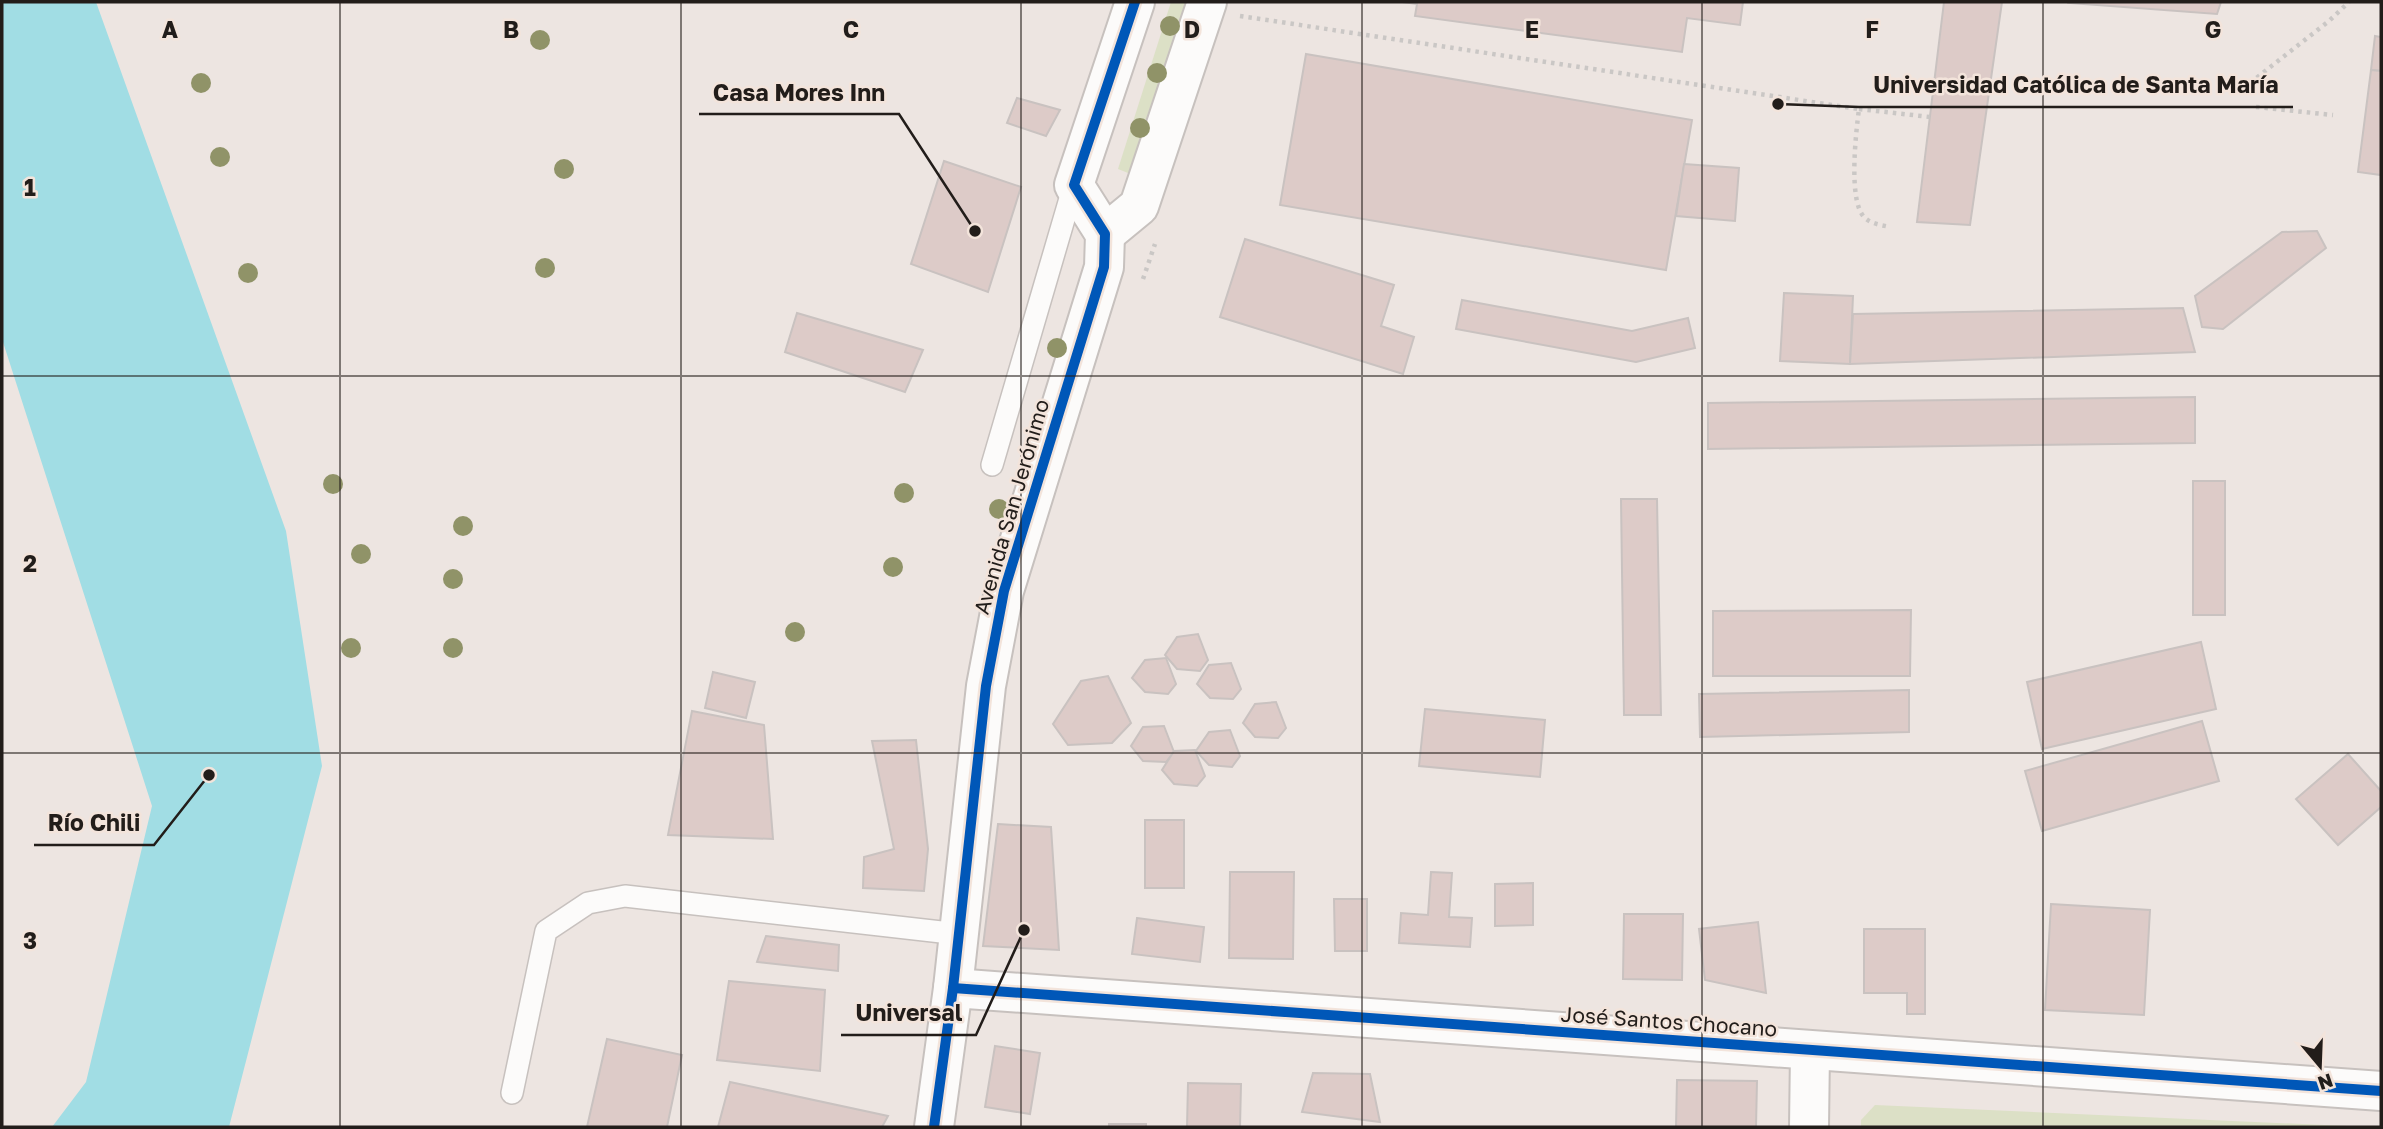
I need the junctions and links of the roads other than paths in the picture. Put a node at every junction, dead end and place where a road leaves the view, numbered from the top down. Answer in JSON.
{"nodes":[{"id":1,"x":1135,"y":2,"type":"edge"},
{"id":2,"x":1206,"y":6,"type":"edge"},
{"id":3,"x":1074,"y":185,"type":"junction"},
{"id":4,"x":1105,"y":234,"type":"junction"},
{"id":5,"x":992,"y":465,"type":"dead end"},
{"id":6,"x":958,"y":934,"type":"junction"},
{"id":7,"x":953,"y":988,"type":"junction"},
{"id":8,"x":1810,"y":1051,"type":"junction"},
{"id":9,"x":2381,"y":1091,"type":"edge"},
{"id":10,"x":512,"y":1093,"type":"dead end"},
{"id":11,"x":934,"y":1127,"type":"edge"},
{"id":12,"x":1809,"y":1127,"type":"edge"}],
"edges":[{"from":1,"to":3,"type":"street"},
{"from":2,"to":4,"type":"street"},
{"from":3,"to":4,"type":"street"},
{"from":3,"to":5,"type":"lane"},
{"from":4,"to":6,"type":"street","name":"Avenida San Jerónimo"},
{"from":6,"to":7,"type":"street","name":"Avenida San Jerónimo"},
{"from":6,"to":10,"type":"lane"},
{"from":7,"to":8,"type":"street","name":"José Santos Chocano"},
{"from":7,"to":11,"type":"street","name":"Avenida San Jerónimo"},
{"from":8,"to":9,"type":"street","name":"José Santos Chocano"},
{"from":8,"to":12,"type":"street"}]}
